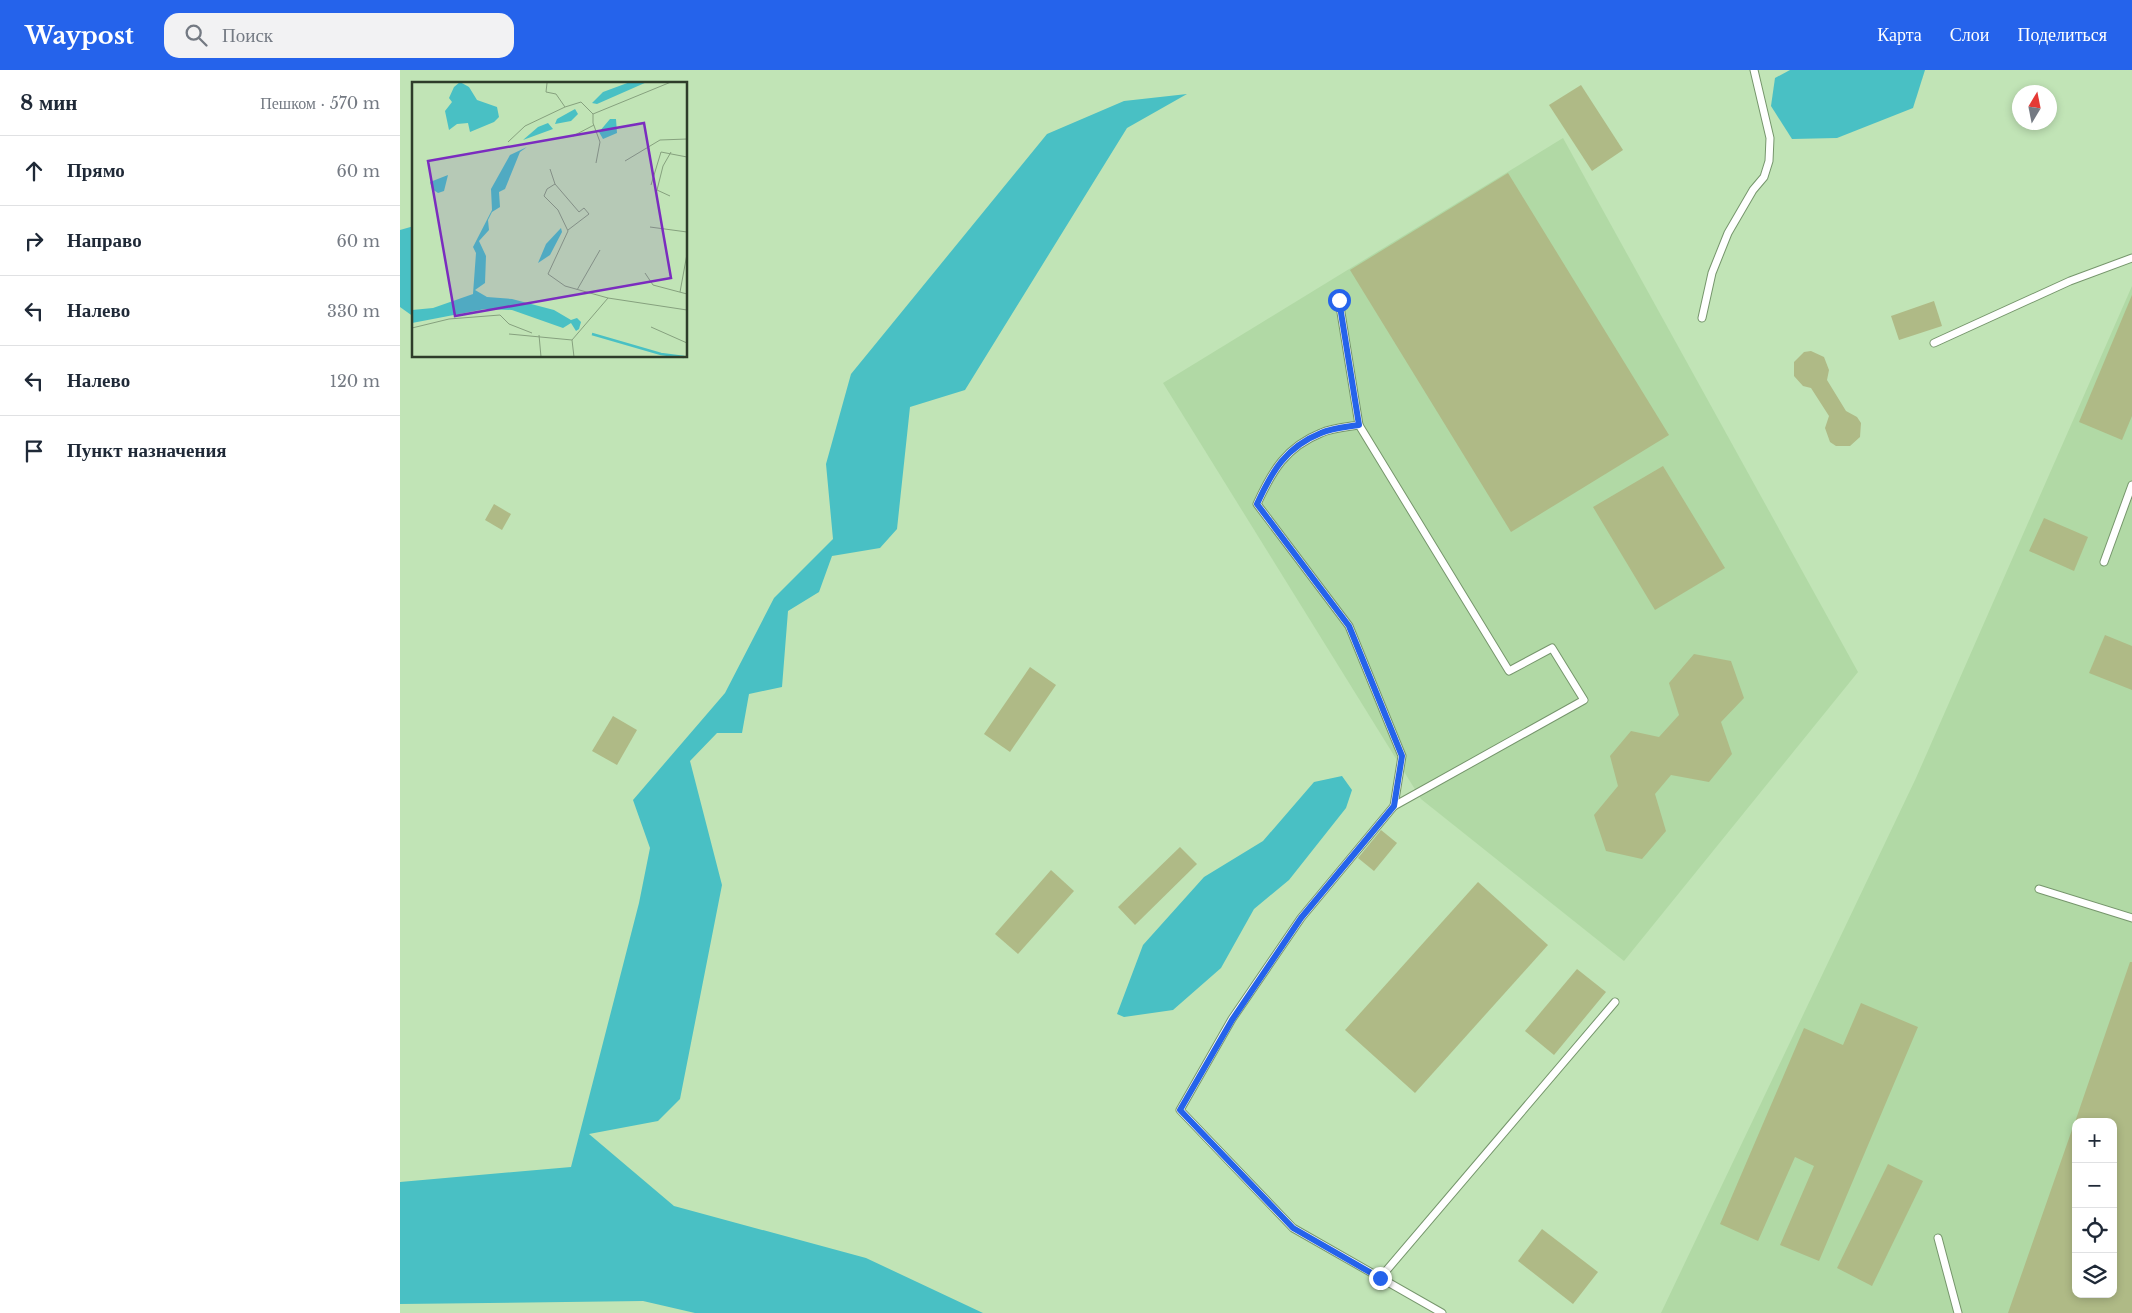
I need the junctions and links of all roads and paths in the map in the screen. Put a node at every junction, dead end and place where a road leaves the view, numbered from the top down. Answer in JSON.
{"nodes":[{"id":1,"x":1754,"y":70,"type":"edge"},
{"id":2,"x":2132,"y":258,"type":"edge"},
{"id":3,"x":1339,"y":300,"type":"dead end"},
{"id":4,"x":1702,"y":318,"type":"dead end"},
{"id":5,"x":1934,"y":343,"type":"dead end"},
{"id":6,"x":1359,"y":425,"type":"junction"},
{"id":7,"x":2132,"y":485,"type":"edge"},
{"id":8,"x":2104,"y":562,"type":"dead end"},
{"id":9,"x":1394,"y":806,"type":"junction"},
{"id":10,"x":2039,"y":888,"type":"dead end"},
{"id":11,"x":2132,"y":918,"type":"edge"},
{"id":12,"x":1615,"y":1002,"type":"dead end"},
{"id":13,"x":1938,"y":1238,"type":"dead end"},
{"id":14,"x":1380,"y":1278,"type":"junction"},
{"id":15,"x":1442,"y":1313,"type":"edge"},
{"id":16,"x":1958,"y":1313,"type":"edge"}],
"edges":[{"from":1,"to":4,"type":"lane"},
{"from":2,"to":5,"type":"lane"},
{"from":3,"to":6,"type":"lane"},
{"from":6,"to":9,"type":"lane"},
{"from":6,"to":9,"type":"lane"},
{"from":7,"to":8,"type":"lane"},
{"from":9,"to":14,"type":"lane"},
{"from":10,"to":11,"type":"lane"},
{"from":12,"to":14,"type":"lane"},
{"from":13,"to":16,"type":"lane"},
{"from":14,"to":15,"type":"lane"}]}
